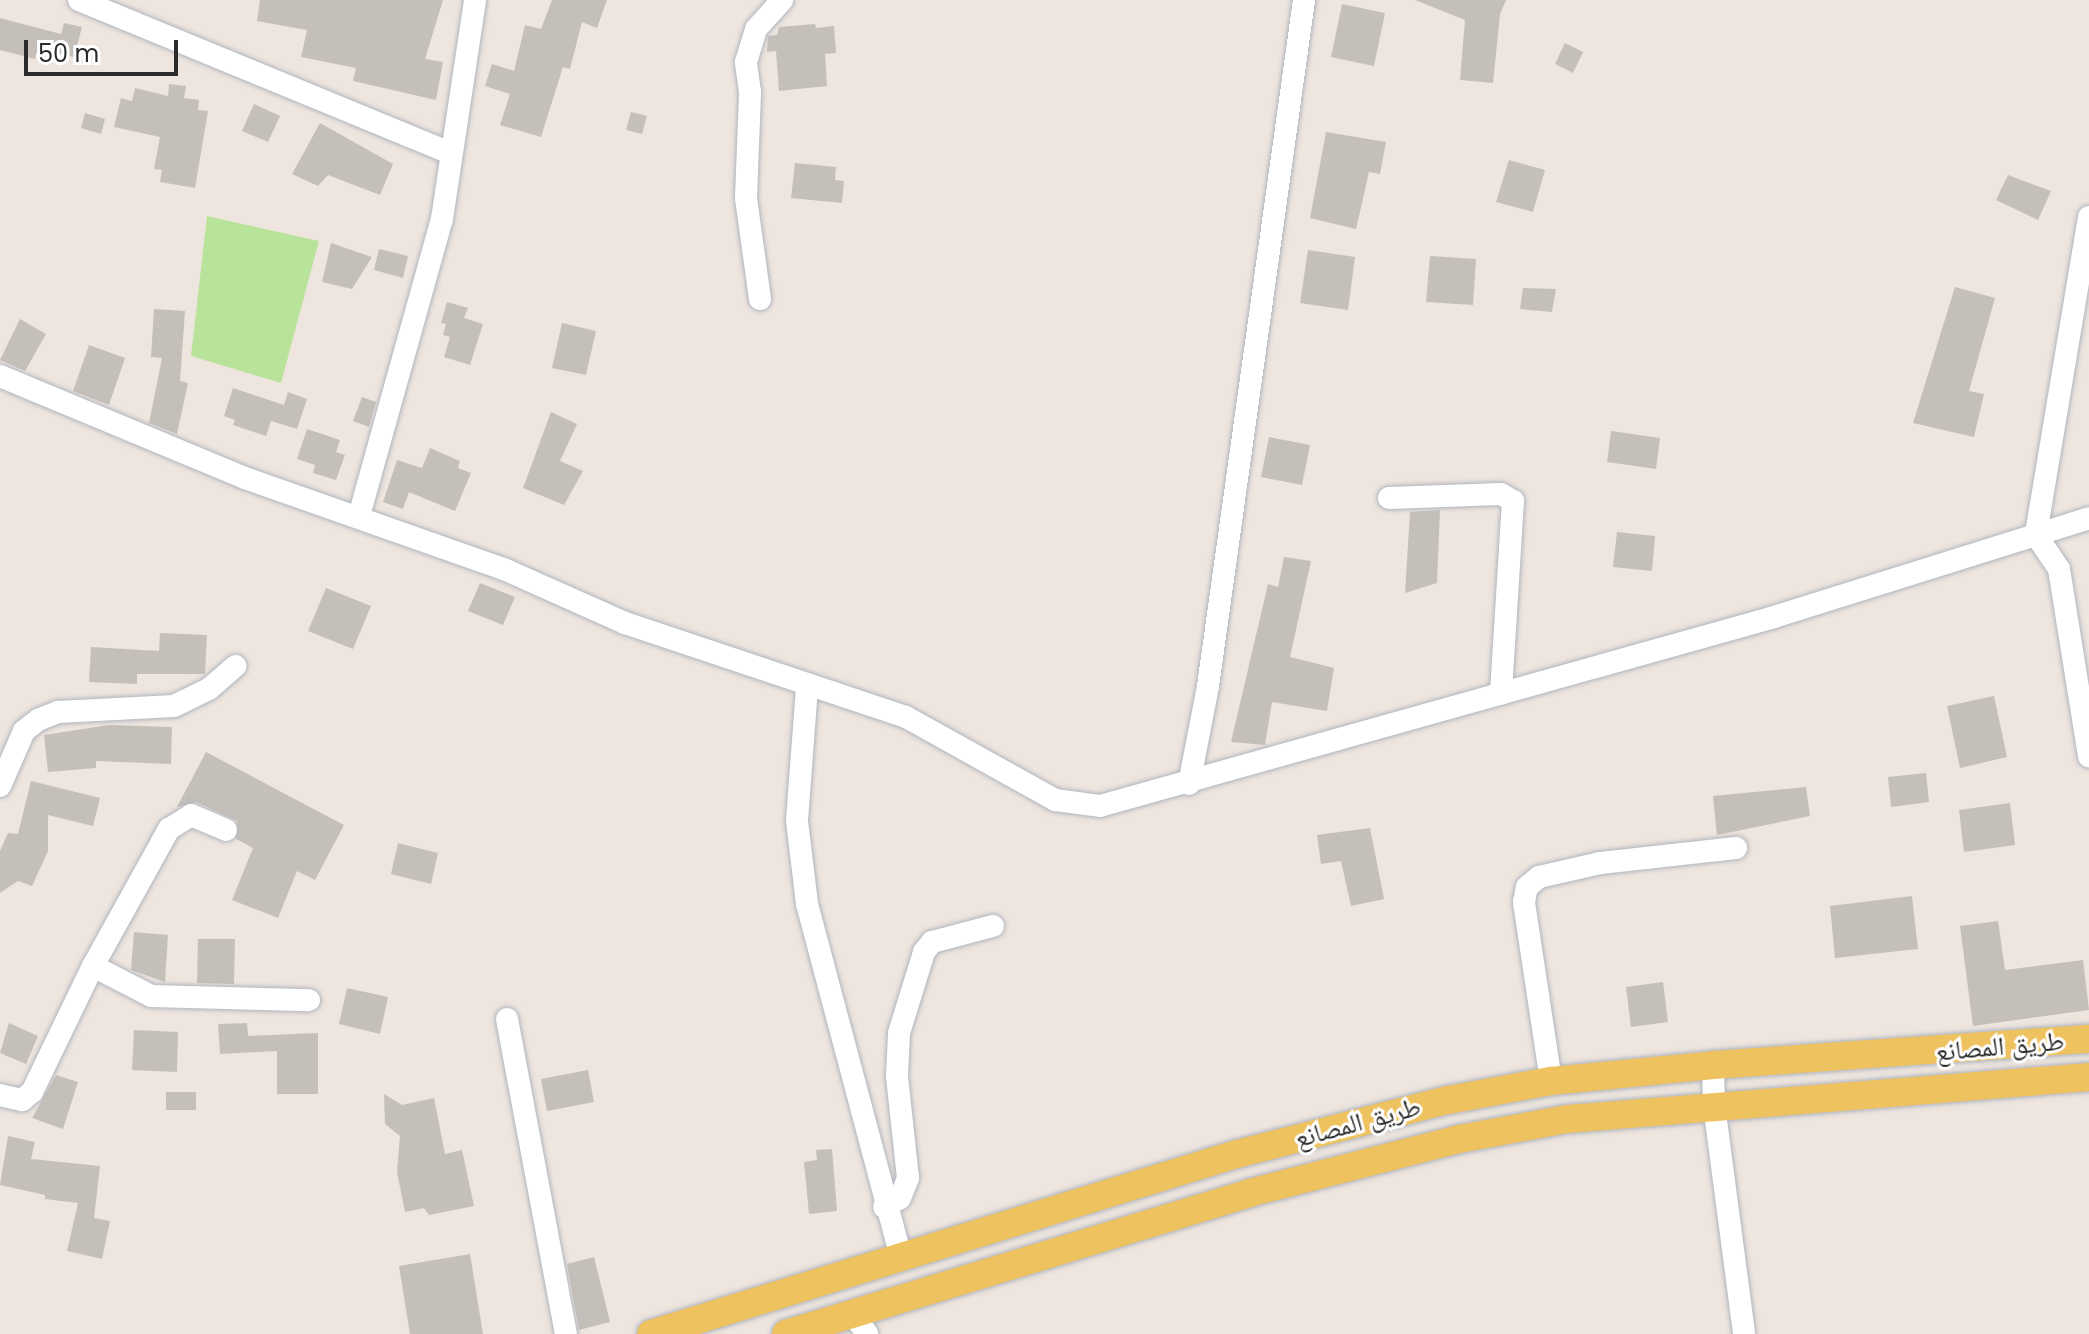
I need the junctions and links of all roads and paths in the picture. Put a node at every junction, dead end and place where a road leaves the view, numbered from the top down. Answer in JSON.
{"nodes":[{"id":1,"x":79,"y":0,"type":"edge"},
{"id":2,"x":475,"y":0,"type":"edge"},
{"id":3,"x":782,"y":0,"type":"edge"},
{"id":4,"x":1304,"y":0,"type":"edge"},
{"id":5,"x":451,"y":153,"type":"junction"},
{"id":6,"x":2089,"y":217,"type":"edge"},
{"id":7,"x":760,"y":299,"type":"dead end"},
{"id":8,"x":0,"y":376,"type":"edge"},
{"id":9,"x":1389,"y":498,"type":"dead end"},
{"id":10,"x":359,"y":516,"type":"junction"},
{"id":11,"x":2089,"y":518,"type":"edge"},
{"id":12,"x":2036,"y":535,"type":"junction"},
{"id":13,"x":235,"y":666,"type":"dead end"},
{"id":14,"x":807,"y":687,"type":"junction"},
{"id":15,"x":1501,"y":694,"type":"junction"},
{"id":16,"x":2089,"y":757,"type":"edge"},
{"id":17,"x":1189,"y":784,"type":"junction"},
{"id":18,"x":0,"y":786,"type":"edge"},
{"id":19,"x":226,"y":830,"type":"dead end"},
{"id":20,"x":1736,"y":848,"type":"dead end"},
{"id":21,"x":993,"y":926,"type":"dead end"},
{"id":22,"x":93,"y":966,"type":"junction"},
{"id":23,"x":309,"y":1000,"type":"dead end"},
{"id":24,"x":507,"y":1019,"type":"dead end"},
{"id":25,"x":2089,"y":1039,"type":"edge"},
{"id":26,"x":1713,"y":1065,"type":"junction"},
{"id":27,"x":2089,"y":1077,"type":"edge"},
{"id":28,"x":1551,"y":1081,"type":"junction"},
{"id":29,"x":0,"y":1095,"type":"edge"},
{"id":30,"x":1714,"y":1105,"type":"junction"},
{"id":31,"x":884,"y":1207,"type":"junction"},
{"id":32,"x":902,"y":1260,"type":"junction"},
{"id":33,"x":860,"y":1324,"type":"edge"},
{"id":34,"x":566,"y":1334,"type":"edge"},
{"id":35,"x":651,"y":1334,"type":"edge"},
{"id":36,"x":786,"y":1334,"type":"edge"},
{"id":37,"x":1744,"y":1334,"type":"edge"}],
"edges":[{"from":1,"to":5,"type":"street"},
{"from":2,"to":5,"type":"street"},
{"from":3,"to":7,"type":"street"},
{"from":4,"to":17,"type":"street"},
{"from":5,"to":10,"type":"street"},
{"from":6,"to":12,"type":"street"},
{"from":8,"to":10,"type":"street"},
{"from":9,"to":15,"type":"street"},
{"from":10,"to":14,"type":"street"},
{"from":11,"to":12,"type":"street"},
{"from":12,"to":15,"type":"street"},
{"from":12,"to":16,"type":"street"},
{"from":13,"to":18,"type":"street"},
{"from":14,"to":17,"type":"street"},
{"from":14,"to":31,"type":"street"},
{"from":15,"to":17,"type":"street"},
{"from":19,"to":22,"type":"street"},
{"from":20,"to":28,"type":"street"},
{"from":21,"to":31,"type":"street"},
{"from":22,"to":23,"type":"street"},
{"from":22,"to":29,"type":"street"},
{"from":24,"to":34,"type":"street"},
{"from":25,"to":26,"type":"main road","name":"طريق المصانع"},
{"from":26,"to":28,"type":"main road","name":"طريق المصانع"},
{"from":26,"to":30,"type":"street"},
{"from":27,"to":30,"type":"main road","name":"طريق المصانع"},
{"from":28,"to":32,"type":"main road","name":"طريق المصانع"},
{"from":30,"to":33,"type":"main road","name":"طريق المصانع"},
{"from":30,"to":37,"type":"street"},
{"from":31,"to":32,"type":"street"},
{"from":32,"to":35,"type":"main road","name":"طريق المصانع"},
{"from":33,"to":36,"type":"main road","name":"طريق المصانع"}]}
